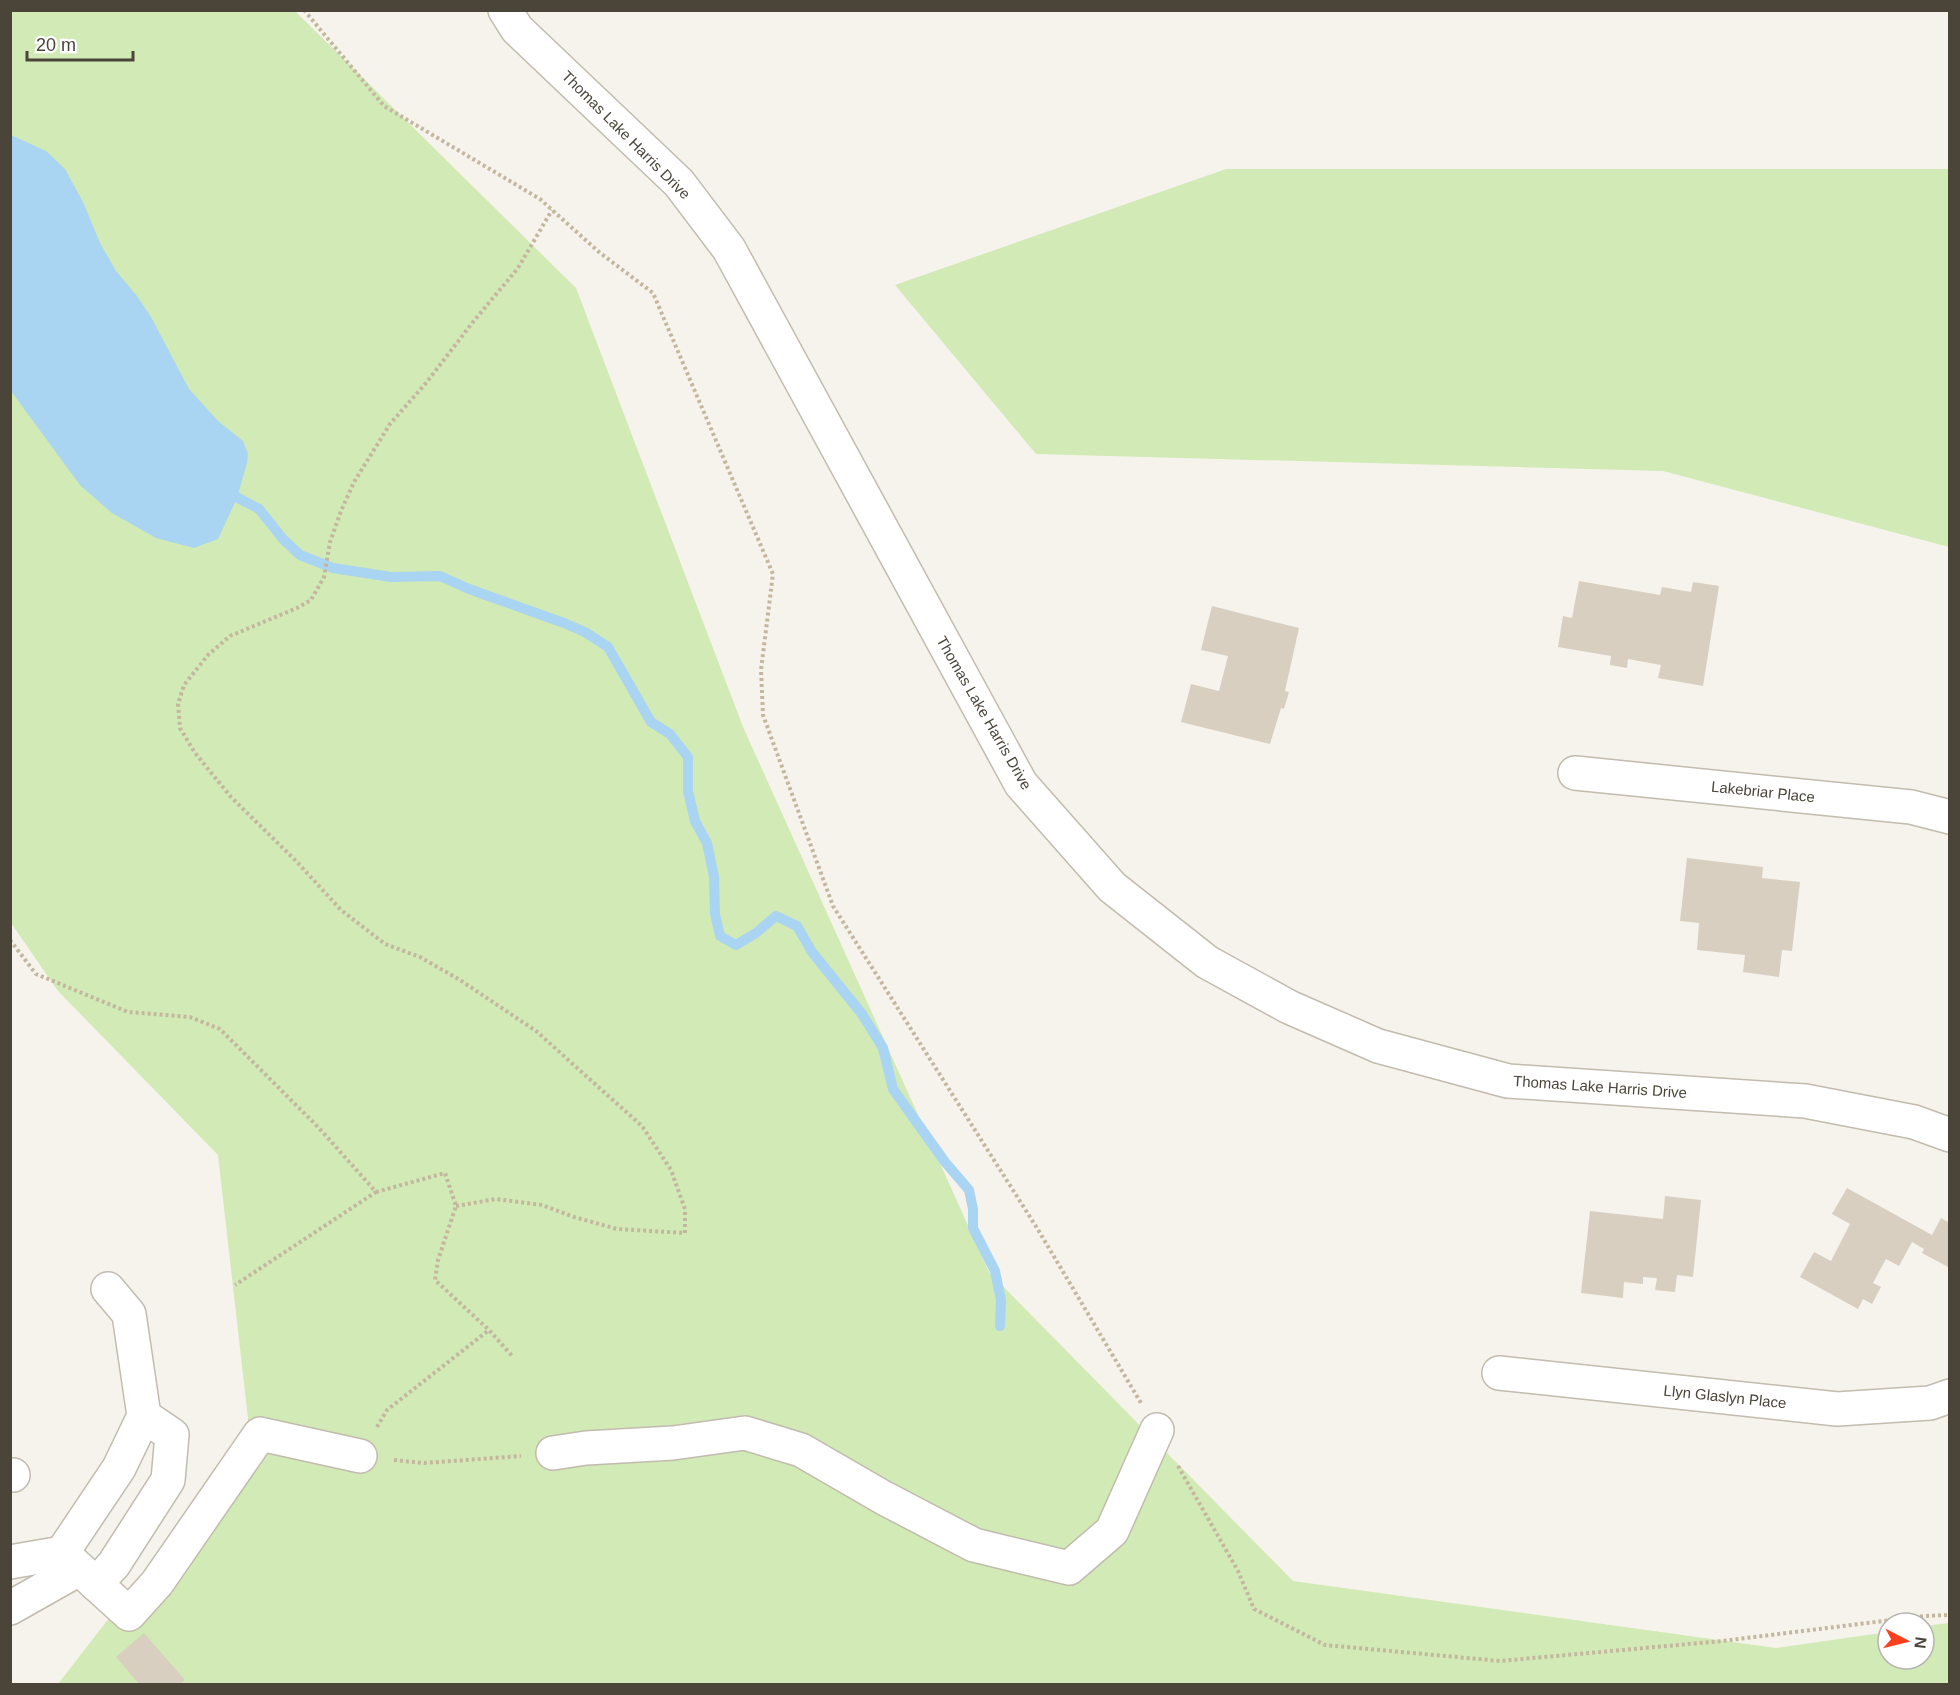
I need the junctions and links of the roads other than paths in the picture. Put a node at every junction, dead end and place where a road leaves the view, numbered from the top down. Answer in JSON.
{"nodes":[{"id":1,"x":505,"y":10,"type":"edge"},
{"id":2,"x":1575,"y":773,"type":"dead end"},
{"id":3,"x":1950,"y":817,"type":"edge"},
{"id":4,"x":1950,"y":1135,"type":"edge"},
{"id":5,"x":108,"y":1290,"type":"dead end"},
{"id":6,"x":1499,"y":1373,"type":"dead end"},
{"id":7,"x":1950,"y":1396,"type":"edge"},
{"id":8,"x":144,"y":1416,"type":"junction"},
{"id":9,"x":1157,"y":1430,"type":"road end"},
{"id":10,"x":553,"y":1453,"type":"road end"},
{"id":11,"x":360,"y":1456,"type":"road end"},
{"id":12,"x":10,"y":1562,"type":"edge"},
{"id":13,"x":79,"y":1569,"type":"junction"},
{"id":14,"x":10,"y":1608,"type":"edge"}],
"edges":[{"from":1,"to":4,"type":"street","name":"Thomas Lake Harris Drive"},
{"from":2,"to":3,"type":"street","name":"Lakebriar Place"},
{"from":5,"to":8,"type":"street"},
{"from":6,"to":7,"type":"street","name":"Llyn Glaslyn Place"},
{"from":8,"to":13,"type":"street"},
{"from":8,"to":13,"type":"street"},
{"from":9,"to":10,"type":"street"},
{"from":11,"to":13,"type":"street"},
{"from":12,"to":13,"type":"street"},
{"from":13,"to":14,"type":"street"}]}
